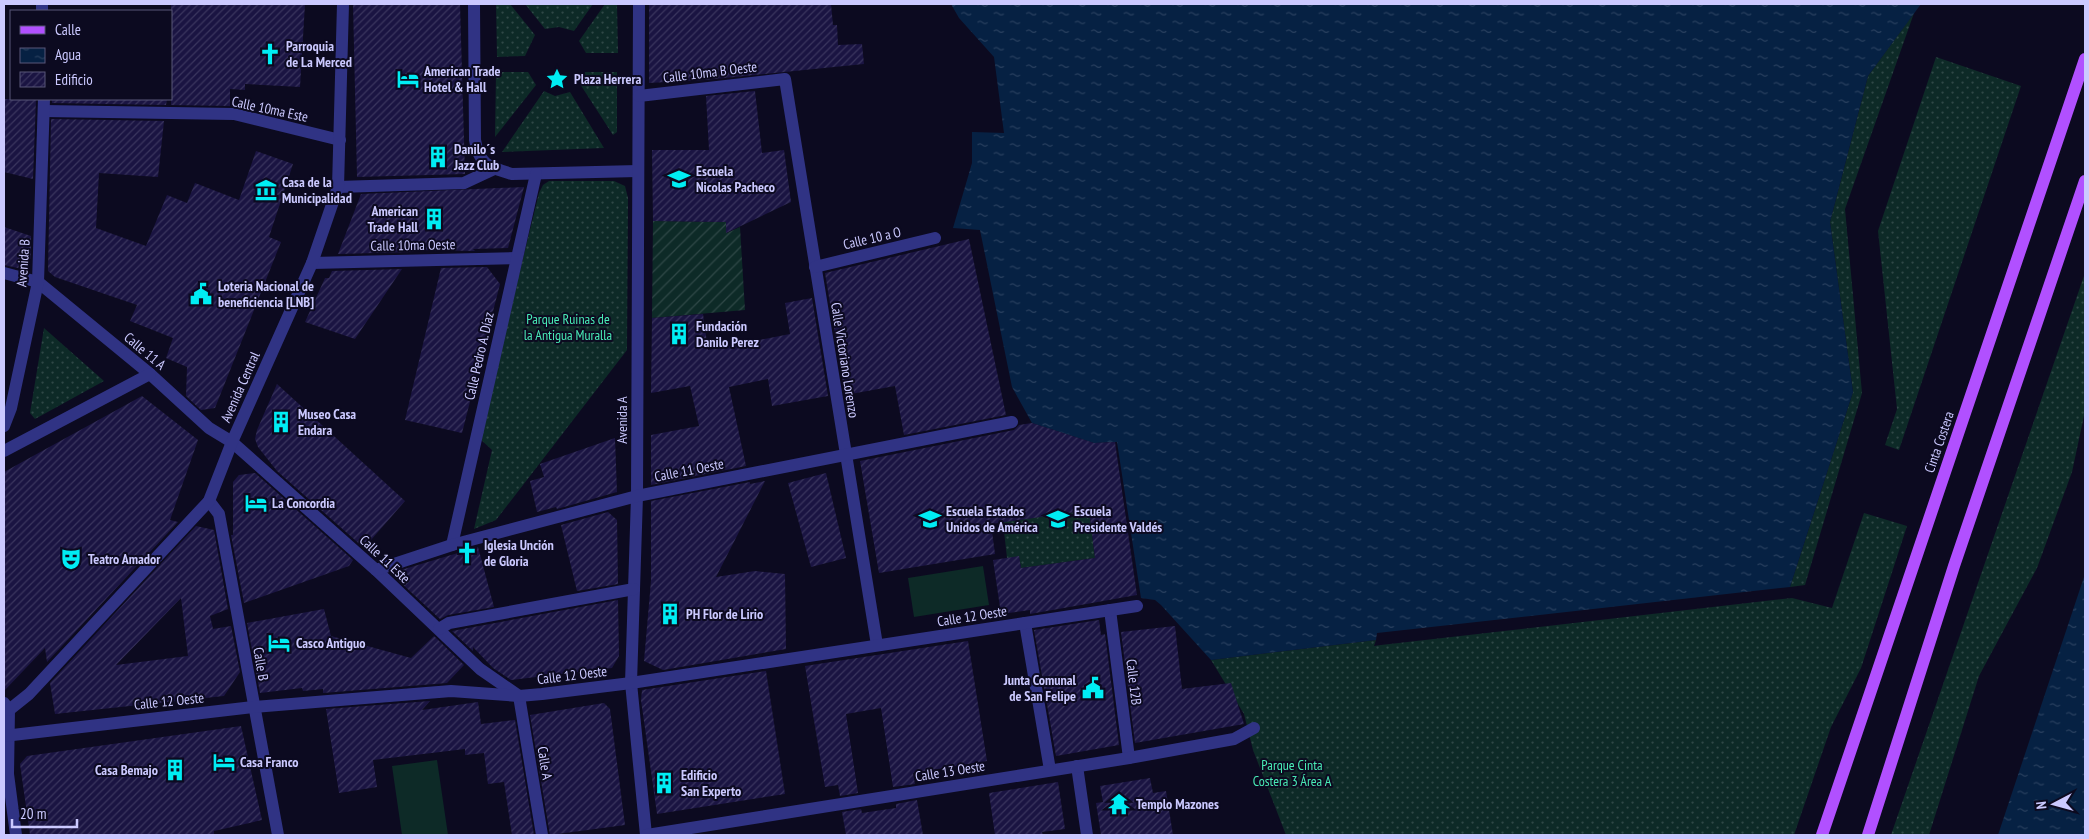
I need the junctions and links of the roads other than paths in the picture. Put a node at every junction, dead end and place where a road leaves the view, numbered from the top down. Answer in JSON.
{"nodes":[{"id":1,"x":343,"y":4,"type":"edge"},
{"id":2,"x":474,"y":4,"type":"edge"},
{"id":3,"x":639,"y":4,"type":"edge"},
{"id":4,"x":2085,"y":59,"type":"edge"},
{"id":5,"x":784,"y":79,"type":"joint"},
{"id":6,"x":639,"y":96,"type":"junction"},
{"id":7,"x":44,"y":105,"type":"edge"},
{"id":8,"x":340,"y":140,"type":"junction"},
{"id":9,"x":494,"y":169,"type":"junction"},
{"id":10,"x":638,"y":172,"type":"junction"},
{"id":11,"x":536,"y":174,"type":"junction"},
{"id":12,"x":2085,"y":181,"type":"edge"},
{"id":13,"x":338,"y":187,"type":"junction"},
{"id":14,"x":935,"y":238,"type":"dead end"},
{"id":15,"x":516,"y":258,"type":"junction"},
{"id":16,"x":312,"y":263,"type":"junction"},
{"id":17,"x":815,"y":267,"type":"junction"},
{"id":18,"x":4,"y":273,"type":"edge"},
{"id":19,"x":38,"y":282,"type":"junction"},
{"id":20,"x":150,"y":374,"type":"junction"},
{"id":21,"x":1012,"y":422,"type":"dead end"},
{"id":22,"x":4,"y":426,"type":"edge"},
{"id":23,"x":232,"y":442,"type":"junction"},
{"id":24,"x":4,"y":451,"type":"edge"},
{"id":25,"x":845,"y":453,"type":"junction"},
{"id":26,"x":637,"y":496,"type":"junction"},
{"id":27,"x":209,"y":501,"type":"junction"},
{"id":28,"x":452,"y":545,"type":"junction"},
{"id":29,"x":376,"y":570,"type":"junction"},
{"id":30,"x":634,"y":589,"type":"junction"},
{"id":31,"x":1136,"y":606,"type":"dead end"},
{"id":32,"x":1110,"y":610,"type":"junction"},
{"id":33,"x":1025,"y":623,"type":"junction"},
{"id":34,"x":439,"y":629,"type":"junction"},
{"id":35,"x":877,"y":645,"type":"junction"},
{"id":36,"x":631,"y":683,"type":"junction"},
{"id":37,"x":519,"y":696,"type":"junction"},
{"id":38,"x":6,"y":707,"type":"edge"},
{"id":39,"x":253,"y":707,"type":"junction"},
{"id":40,"x":1254,"y":728,"type":"dead end"},
{"id":41,"x":6,"y":735,"type":"edge"},
{"id":42,"x":1129,"y":758,"type":"junction"},
{"id":43,"x":1077,"y":766,"type":"junction"},
{"id":44,"x":1050,"y":770,"type":"junction"},
{"id":45,"x":16,"y":835,"type":"edge"},
{"id":46,"x":278,"y":835,"type":"edge"},
{"id":47,"x":542,"y":835,"type":"edge"},
{"id":48,"x":647,"y":835,"type":"edge"},
{"id":49,"x":1087,"y":835,"type":"edge"},
{"id":50,"x":1822,"y":835,"type":"edge"},
{"id":51,"x":1868,"y":835,"type":"edge"}],
"edges":[{"from":1,"to":8,"type":"street","name":"Avenida Central"},
{"from":2,"to":9,"type":"street"},
{"from":3,"to":6,"type":"street","name":"Avenida A"},
{"from":4,"to":50,"type":"main road","name":"Cinta Costera"},
{"from":5,"to":6,"type":"street","name":"Calle 10ma B Oeste"},
{"from":5,"to":17,"type":"street","name":"Calle Victoriano Lorenzo"},
{"from":6,"to":10,"type":"street","name":"Avenida A"},
{"from":7,"to":8,"type":"street","name":"Calle 10ma Este"},
{"from":7,"to":19,"type":"street","name":"Avenida B"},
{"from":8,"to":13,"type":"street","name":"Avenida Central"},
{"from":9,"to":11,"type":"street"},
{"from":9,"to":13,"type":"street"},
{"from":10,"to":11,"type":"street"},
{"from":10,"to":26,"type":"street","name":"Avenida A"},
{"from":11,"to":15,"type":"street","name":"Calle Pedro A. Díaz"},
{"from":12,"to":51,"type":"main road"},
{"from":13,"to":16,"type":"street","name":"Avenida Central"},
{"from":14,"to":17,"type":"street","name":"Calle 10 a O"},
{"from":15,"to":16,"type":"street","name":"Calle 10ma Oeste"},
{"from":15,"to":28,"type":"street","name":"Calle Pedro A. Díaz"},
{"from":16,"to":23,"type":"street","name":"Avenida Central"},
{"from":17,"to":25,"type":"street","name":"Calle Victoriano Lorenzo"},
{"from":18,"to":19,"type":"street"},
{"from":19,"to":20,"type":"street","name":"Calle 11 A"},
{"from":19,"to":22,"type":"street","name":"Avenida B"},
{"from":20,"to":23,"type":"street","name":"Calle 11 A"},
{"from":20,"to":24,"type":"street"},
{"from":21,"to":25,"type":"street","name":"Calle 11 Oeste"},
{"from":23,"to":27,"type":"street","name":"Avenida Central"},
{"from":23,"to":29,"type":"street","name":"Calle 11 Este"},
{"from":25,"to":26,"type":"street","name":"Calle 11 Oeste"},
{"from":25,"to":35,"type":"street","name":"Calle Victoriano Lorenzo"},
{"from":26,"to":28,"type":"street","name":"Calle 11 Oeste"},
{"from":26,"to":30,"type":"street","name":"Avenida A"},
{"from":27,"to":38,"type":"street","name":"Avenida Central"},
{"from":27,"to":39,"type":"street","name":"Calle B"},
{"from":28,"to":29,"type":"street","name":"Calle 11 Oeste"},
{"from":29,"to":34,"type":"street","name":"Calle 11 Este"},
{"from":30,"to":34,"type":"street"},
{"from":30,"to":36,"type":"street","name":"Avenida A"},
{"from":31,"to":32,"type":"street","name":"Calle 12 Oeste"},
{"from":32,"to":33,"type":"street","name":"Calle 12 Oeste"},
{"from":32,"to":42,"type":"street","name":"Calle 12B"},
{"from":33,"to":35,"type":"street","name":"Calle 12 Oeste"},
{"from":33,"to":44,"type":"street"},
{"from":34,"to":37,"type":"street","name":"Calle 11 Este"},
{"from":35,"to":36,"type":"street","name":"Calle 12 Oeste"},
{"from":36,"to":37,"type":"street","name":"Calle 12 Oeste"},
{"from":36,"to":48,"type":"street","name":"Avenida A"},
{"from":37,"to":39,"type":"street","name":"Calle 12 Oeste"},
{"from":37,"to":47,"type":"street","name":"Calle A"},
{"from":38,"to":41,"type":"street"},
{"from":39,"to":41,"type":"street","name":"Calle 12 Oeste"},
{"from":39,"to":46,"type":"street","name":"Calle B"},
{"from":40,"to":42,"type":"street","name":"Calle 13 Oeste"},
{"from":41,"to":45,"type":"street"},
{"from":42,"to":43,"type":"street","name":"Calle 13 Oeste"},
{"from":43,"to":44,"type":"street","name":"Calle 13 Oeste"},
{"from":43,"to":49,"type":"street"},
{"from":44,"to":48,"type":"street","name":"Calle 13 Oeste"}]}
